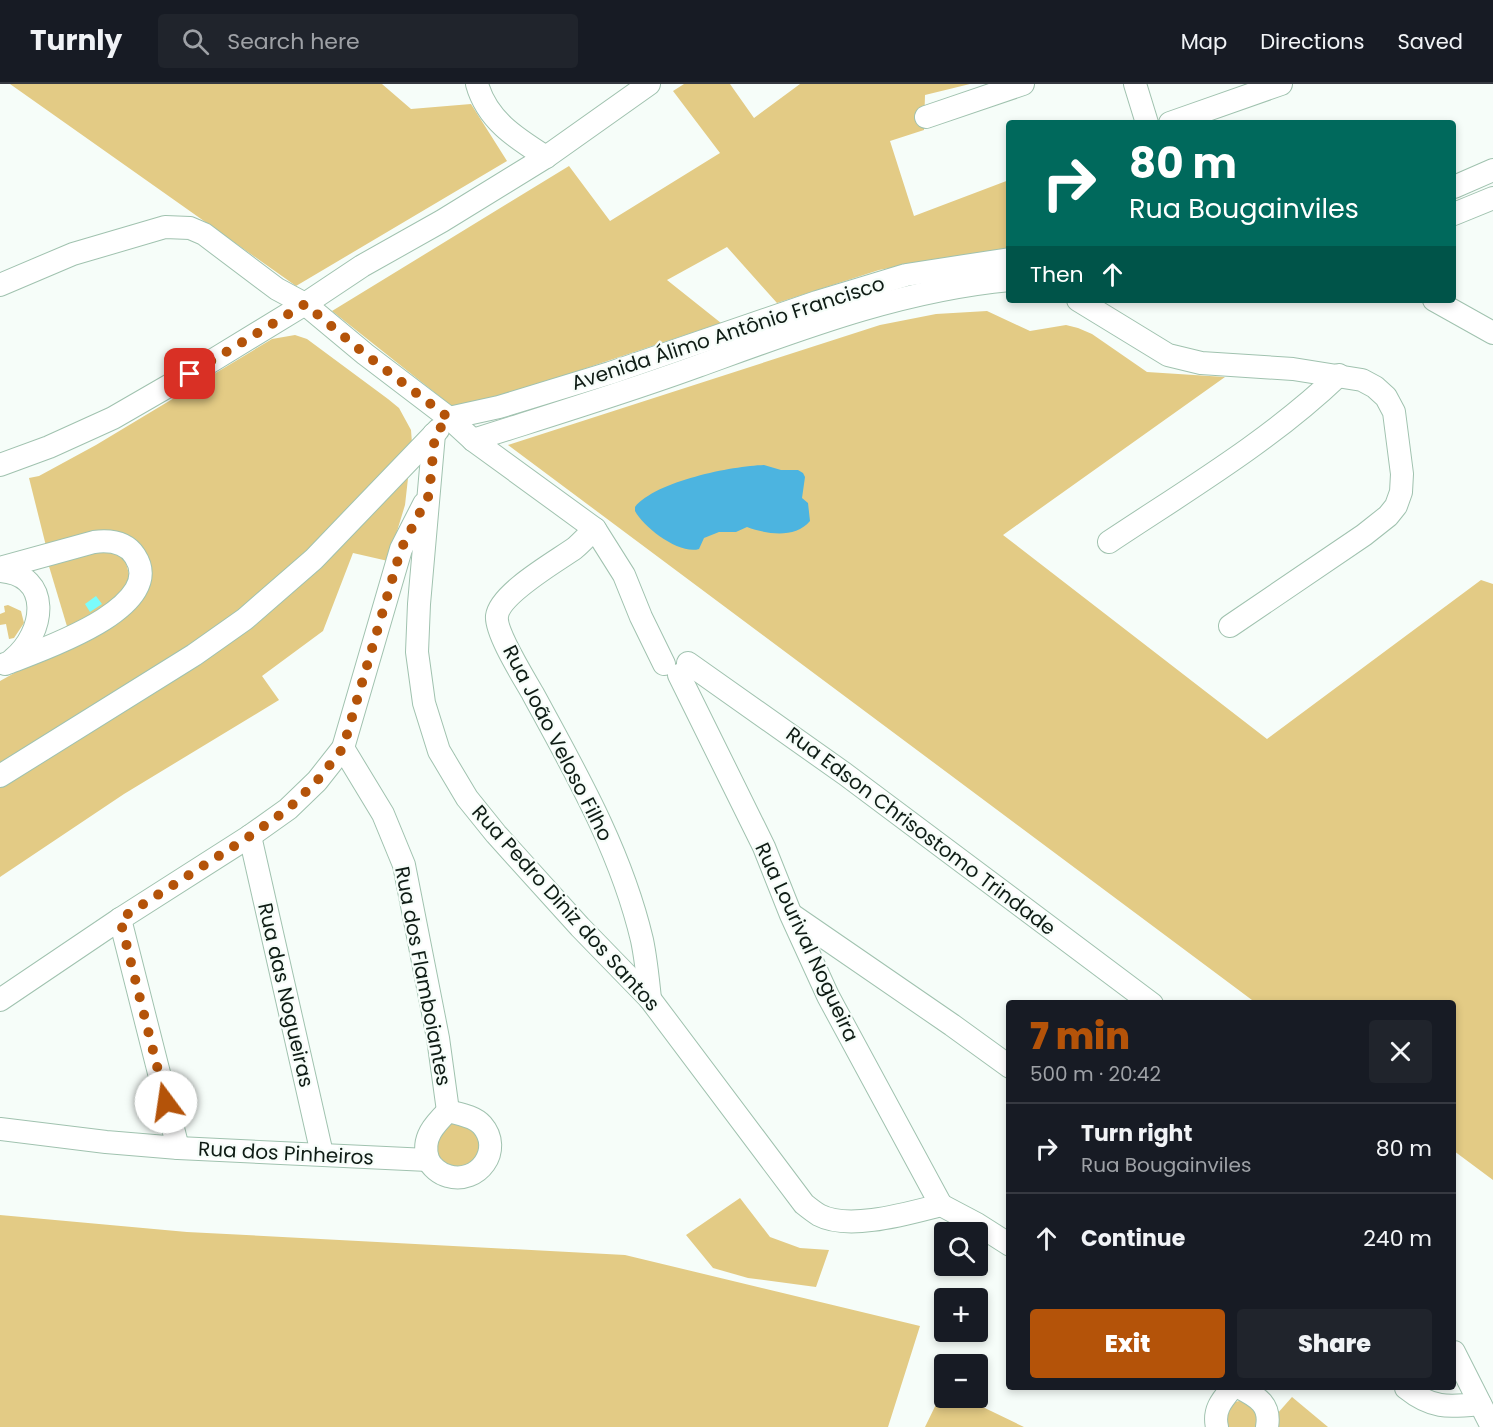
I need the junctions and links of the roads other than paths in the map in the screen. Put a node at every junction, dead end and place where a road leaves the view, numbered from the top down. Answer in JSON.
{"nodes":[{"id":1,"x":477,"y":84,"type":"edge"},
{"id":2,"x":650,"y":84,"type":"edge"},
{"id":3,"x":1023,"y":84,"type":"edge"},
{"id":4,"x":1136,"y":84,"type":"edge"},
{"id":5,"x":1281,"y":84,"type":"edge"},
{"id":6,"x":926,"y":117,"type":"dead end"},
{"id":7,"x":1146,"y":120,"type":"edge"},
{"id":8,"x":1179,"y":120,"type":"edge"},
{"id":9,"x":546,"y":157,"type":"junction"},
{"id":10,"x":1493,"y":170,"type":"edge"},
{"id":11,"x":1456,"y":186,"type":"edge"},
{"id":12,"x":1493,"y":198,"type":"edge"},
{"id":13,"x":1456,"y":213,"type":"edge"},
{"id":14,"x":1006,"y":260,"type":"edge"},
{"id":15,"x":1006,"y":281,"type":"edge"},
{"id":16,"x":0,"y":285,"type":"edge"},
{"id":17,"x":1083,"y":303,"type":"edge"},
{"id":18,"x":1439,"y":303,"type":"edge"},
{"id":19,"x":305,"y":304,"type":"junction"},
{"id":20,"x":1493,"y":333,"type":"edge"},
{"id":21,"x":1338,"y":375,"type":"junction"},
{"id":22,"x":442,"y":426,"type":"junction"},
{"id":23,"x":473,"y":440,"type":"junction"},
{"id":24,"x":0,"y":465,"type":"edge"},
{"id":25,"x":429,"y":495,"type":"junction"},
{"id":26,"x":595,"y":529,"type":"junction"},
{"id":27,"x":1109,"y":542,"type":"dead end"},
{"id":28,"x":0,"y":570,"type":"edge"},
{"id":29,"x":1230,"y":626,"type":"dead end"},
{"id":30,"x":678,"y":664,"type":"junction"},
{"id":31,"x":2,"y":665,"type":"edge"},
{"id":32,"x":343,"y":748,"type":"junction"},
{"id":33,"x":0,"y":776,"type":"edge"},
{"id":34,"x":250,"y":836,"type":"junction"},
{"id":35,"x":791,"y":915,"type":"junction"},
{"id":36,"x":120,"y":919,"type":"junction"},
{"id":37,"x":650,"y":999,"type":"junction"},
{"id":38,"x":0,"y":1000,"type":"edge"},
{"id":39,"x":1147,"y":1000,"type":"edge"},
{"id":40,"x":1006,"y":1064,"type":"edge"},
{"id":41,"x":448,"y":1111,"type":"junction"},
{"id":42,"x":0,"y":1129,"type":"edge"},
{"id":43,"x":178,"y":1148,"type":"junction"},
{"id":44,"x":322,"y":1155,"type":"junction"},
{"id":45,"x":428,"y":1160,"type":"junction"},
{"id":46,"x":940,"y":1205,"type":"junction"},
{"id":47,"x":1006,"y":1242,"type":"edge"},
{"id":48,"x":1456,"y":1356,"type":"edge"},
{"id":49,"x":1230,"y":1390,"type":"edge"},
{"id":50,"x":1244,"y":1390,"type":"edge"},
{"id":51,"x":1409,"y":1390,"type":"edge"},
{"id":52,"x":1480,"y":1404,"type":"junction"},
{"id":53,"x":1217,"y":1427,"type":"edge"},
{"id":54,"x":1267,"y":1427,"type":"edge"},
{"id":55,"x":1492,"y":1427,"type":"edge"}],
"edges":[{"from":1,"to":9,"type":"street"},
{"from":2,"to":9,"type":"street"},
{"from":3,"to":6,"type":"street"},
{"from":4,"to":7,"type":"street"},
{"from":5,"to":8,"type":"street"},
{"from":9,"to":19,"type":"street"},
{"from":10,"to":11,"type":"street"},
{"from":12,"to":13,"type":"street"},
{"from":14,"to":22,"type":"street","name":"Avenida Álimo Antônio Francisco"},
{"from":15,"to":23,"type":"street","name":"Avenida Álimo Antônio Francisco"},
{"from":16,"to":19,"type":"street"},
{"from":17,"to":21,"type":"street"},
{"from":18,"to":20,"type":"street"},
{"from":19,"to":22,"type":"street"},
{"from":19,"to":24,"type":"street"},
{"from":21,"to":27,"type":"street"},
{"from":21,"to":29,"type":"street"},
{"from":22,"to":23,"type":"street"},
{"from":22,"to":25,"type":"street","name":"Rua Pedro Diniz dos Santos"},
{"from":22,"to":33,"type":"street"},
{"from":23,"to":26,"type":"street"},
{"from":25,"to":32,"type":"street"},
{"from":25,"to":37,"type":"street","name":"Rua Pedro Diniz dos Santos"},
{"from":26,"to":30,"type":"street"},
{"from":26,"to":37,"type":"street","name":"Rua João Veloso Filho"},
{"from":28,"to":31,"type":"street"},
{"from":28,"to":31,"type":"street"},
{"from":30,"to":35,"type":"street","name":"Rua Lourival Nogueira"},
{"from":30,"to":39,"type":"street","name":"Rua Edson Chrisostomo Trindade"},
{"from":32,"to":34,"type":"street"},
{"from":32,"to":41,"type":"street","name":"Rua dos Flamboiantes"},
{"from":34,"to":36,"type":"street"},
{"from":34,"to":44,"type":"street","name":"Rua das Nogueiras"},
{"from":35,"to":40,"type":"street"},
{"from":35,"to":46,"type":"street","name":"Rua Lourival Nogueira"},
{"from":36,"to":38,"type":"street"},
{"from":36,"to":43,"type":"street"},
{"from":37,"to":46,"type":"street","name":"Rua Pedro Diniz dos Santos"},
{"from":41,"to":45,"type":"street"},
{"from":41,"to":45,"type":"street"},
{"from":42,"to":43,"type":"street","name":"Rua dos Pinheiros"},
{"from":43,"to":44,"type":"street","name":"Rua dos Pinheiros"},
{"from":44,"to":45,"type":"street","name":"Rua dos Pinheiros"},
{"from":46,"to":47,"type":"street"},
{"from":48,"to":52,"type":"street"},
{"from":49,"to":53,"type":"street"},
{"from":50,"to":54,"type":"street"},
{"from":51,"to":52,"type":"street"},
{"from":52,"to":55,"type":"street"}]}
